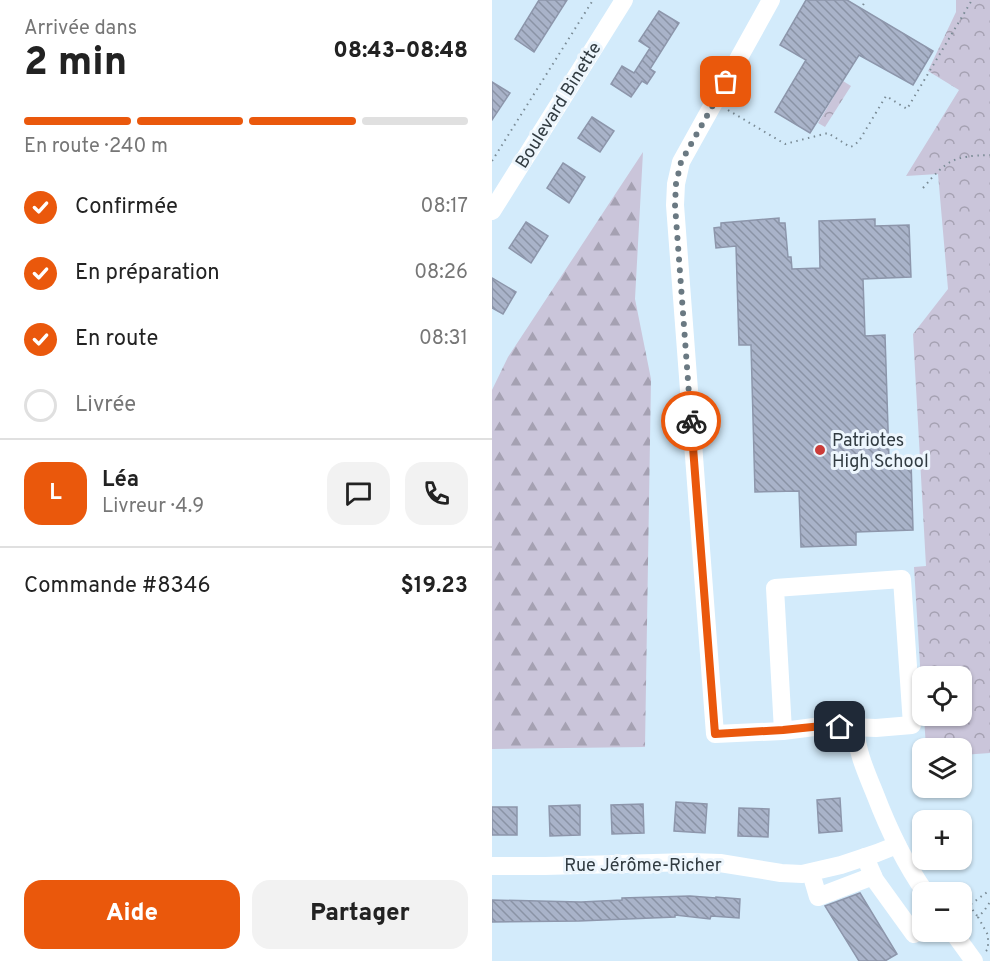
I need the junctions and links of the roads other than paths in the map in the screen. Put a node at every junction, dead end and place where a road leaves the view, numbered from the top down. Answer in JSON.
{"nodes":[{"id":1,"x":614,"y":0,"type":"edge"},
{"id":2,"x":624,"y":0,"type":"edge"},
{"id":3,"x":771,"y":0,"type":"edge"},
{"id":4,"x":492,"y":195,"type":"edge"},
{"id":5,"x":492,"y":211,"type":"edge"},
{"id":6,"x":855,"y":728,"type":"junction"},
{"id":7,"x":783,"y":730,"type":"junction"},
{"id":8,"x":897,"y":845,"type":"junction"},
{"id":9,"x":865,"y":857,"type":"junction"},
{"id":10,"x":492,"y":866,"type":"edge"},
{"id":11,"x":811,"y":873,"type":"junction"},
{"id":12,"x":873,"y":876,"type":"junction"},
{"id":13,"x":918,"y":882,"type":"edge"},
{"id":14,"x":912,"y":931,"type":"edge"},
{"id":15,"x":963,"y":942,"type":"edge"},
{"id":16,"x":979,"y":957,"type":"edge"}],
"edges":[{"from":1,"to":4,"type":"street","name":"Boulevard Binette"},
{"from":2,"to":5,"type":"street","name":"Boulevard Binette"},
{"from":3,"to":7,"type":"street"},
{"from":6,"to":7,"type":"street"},
{"from":6,"to":7,"type":"street"},
{"from":6,"to":8,"type":"street"},
{"from":8,"to":9,"type":"street","name":"Rue Jérôme-Richer"},
{"from":8,"to":13,"type":"street"},
{"from":9,"to":11,"type":"street","name":"Rue Jérôme-Richer"},
{"from":9,"to":12,"type":"street"},
{"from":10,"to":11,"type":"street","name":"Rue Jérôme-Richer"},
{"from":11,"to":12,"type":"street"},
{"from":12,"to":14,"type":"street"},
{"from":15,"to":16,"type":"street"}]}
